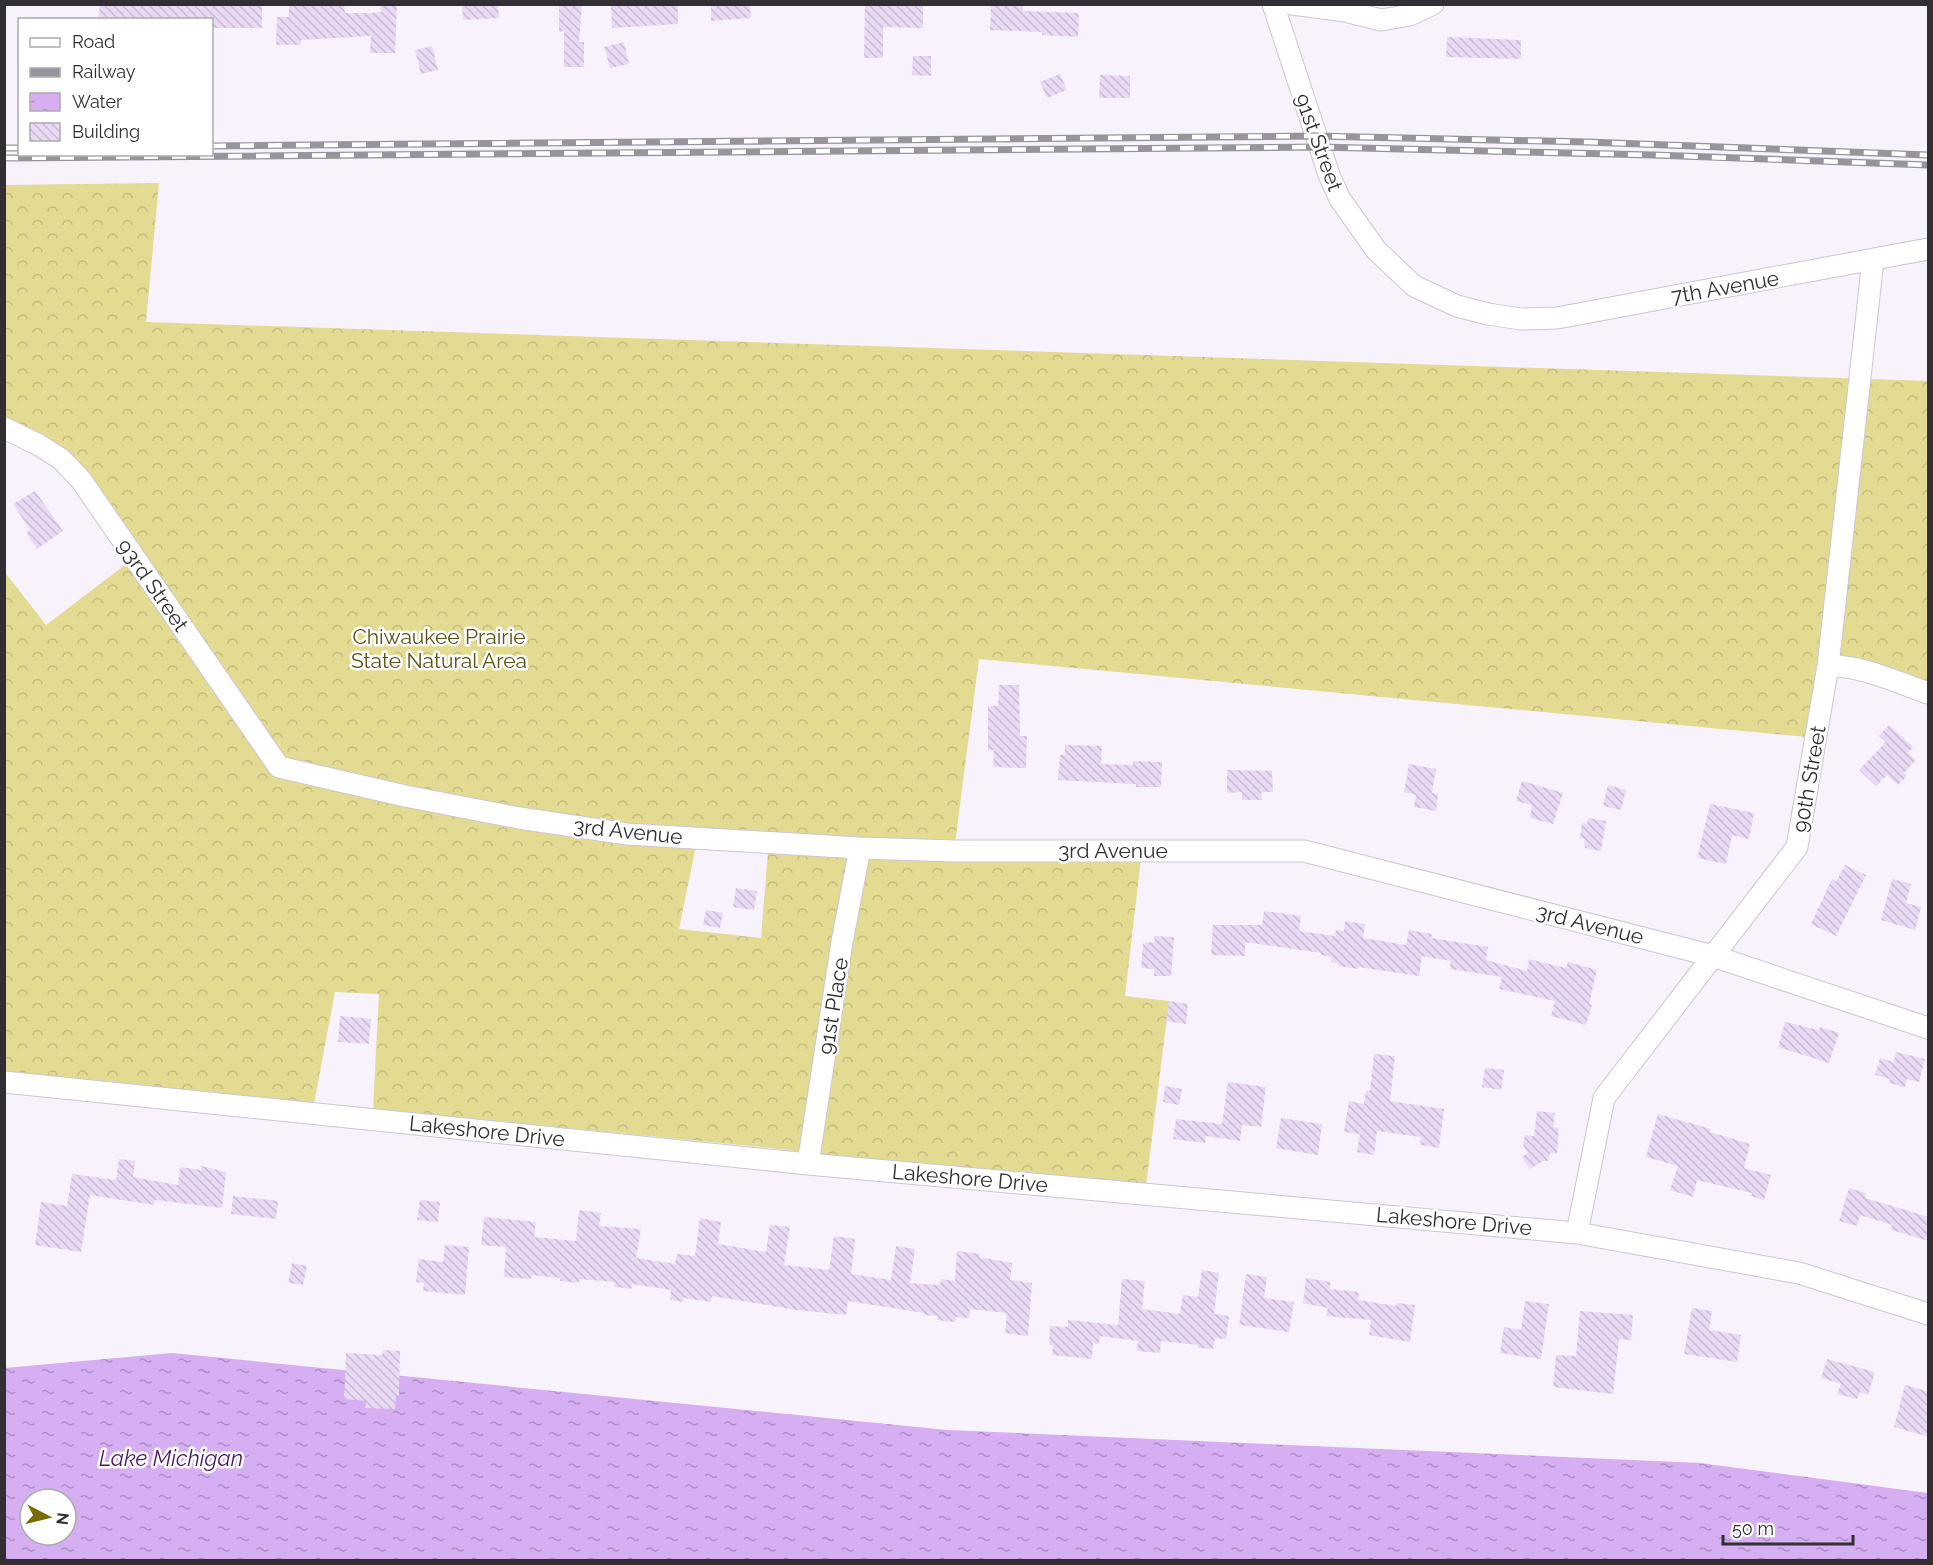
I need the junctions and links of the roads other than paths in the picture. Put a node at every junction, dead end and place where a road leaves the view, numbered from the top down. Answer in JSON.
{"nodes":[{"id":1,"x":1273,"y":4,"type":"edge"},
{"id":2,"x":1292,"y":4,"type":"edge"},
{"id":3,"x":1432,"y":4,"type":"edge"},
{"id":4,"x":1929,"y":249,"type":"edge"},
{"id":5,"x":1872,"y":260,"type":"junction"},
{"id":6,"x":1521,"y":319,"type":"joint"},
{"id":7,"x":4,"y":428,"type":"edge"},
{"id":8,"x":1828,"y":666,"type":"junction"},
{"id":9,"x":1929,"y":693,"type":"edge"},
{"id":10,"x":279,"y":767,"type":"joint"},
{"id":11,"x":860,"y":848,"type":"junction"},
{"id":12,"x":1713,"y":956,"type":"junction"},
{"id":13,"x":1929,"y":1028,"type":"edge"},
{"id":14,"x":4,"y":1082,"type":"edge"},
{"id":15,"x":808,"y":1164,"type":"junction"},
{"id":16,"x":1577,"y":1233,"type":"junction"},
{"id":17,"x":1929,"y":1314,"type":"edge"}],
"edges":[{"from":1,"to":6,"type":"street","name":"91st Street"},
{"from":2,"to":3,"type":"street"},
{"from":4,"to":5,"type":"street","name":"7th Avenue"},
{"from":5,"to":6,"type":"street","name":"7th Avenue"},
{"from":5,"to":8,"type":"street","name":"90th Street"},
{"from":7,"to":10,"type":"street","name":"93rd Street"},
{"from":8,"to":9,"type":"street"},
{"from":8,"to":12,"type":"street","name":"90th Street"},
{"from":10,"to":11,"type":"street","name":"3rd Avenue"},
{"from":11,"to":12,"type":"street","name":"3rd Avenue"},
{"from":11,"to":15,"type":"street","name":"91st Place"},
{"from":12,"to":13,"type":"street","name":"3rd Avenue"},
{"from":12,"to":16,"type":"street","name":"90th Street"},
{"from":14,"to":15,"type":"street","name":"Lakeshore Drive"},
{"from":15,"to":16,"type":"street","name":"Lakeshore Drive"},
{"from":16,"to":17,"type":"street","name":"Lakeshore Drive"}]}
